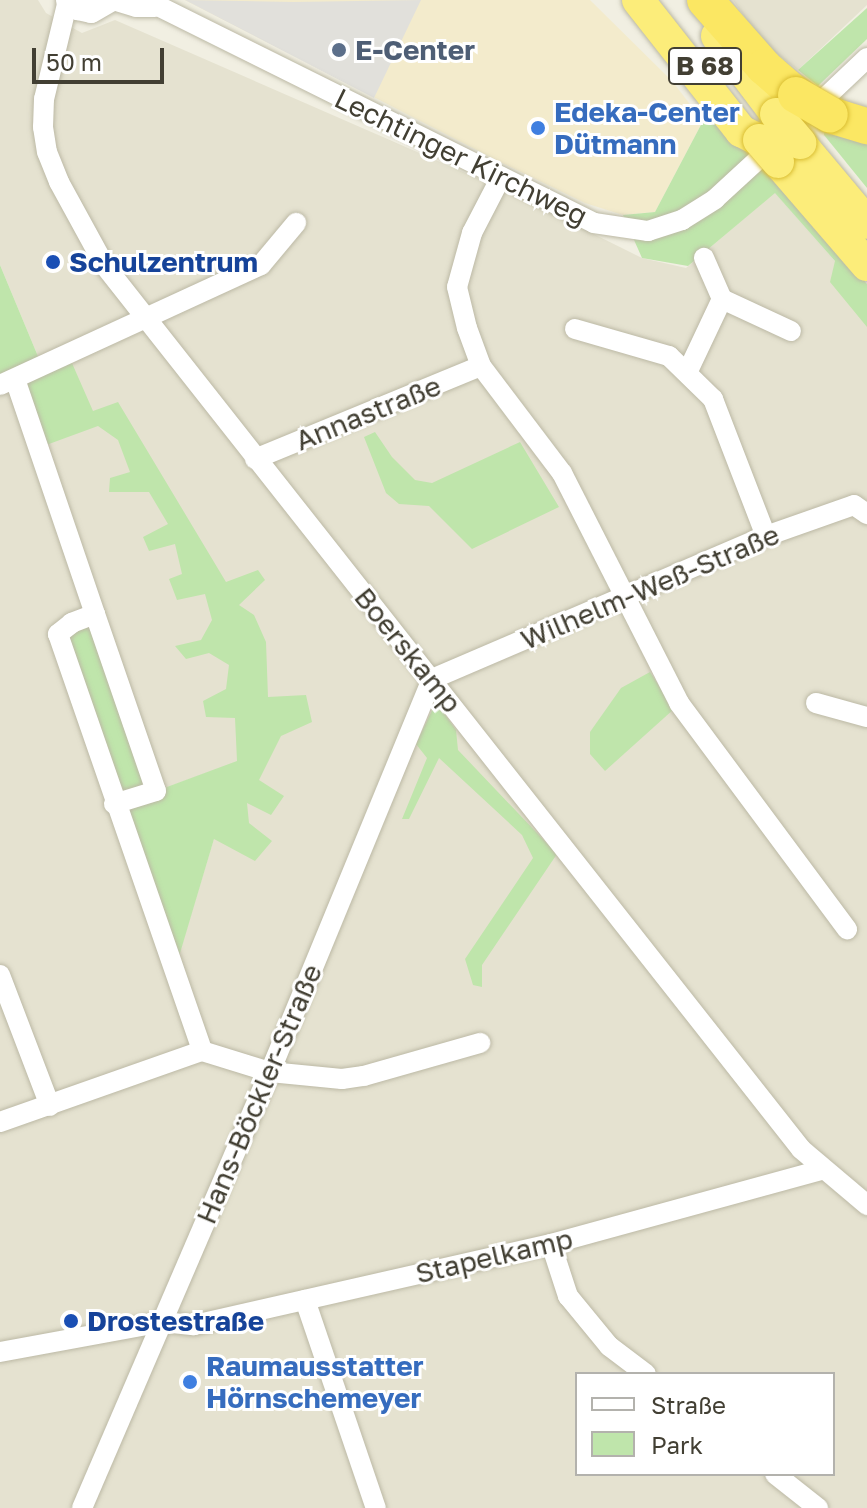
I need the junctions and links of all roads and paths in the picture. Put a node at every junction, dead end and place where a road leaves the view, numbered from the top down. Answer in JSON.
{"nodes":[{"id":1,"x":112,"y":0,"type":"edge"},
{"id":2,"x":638,"y":0,"type":"edge"},
{"id":3,"x":655,"y":0,"type":"edge"},
{"id":4,"x":690,"y":0,"type":"edge"},
{"id":5,"x":705,"y":0,"type":"edge"},
{"id":6,"x":150,"y":3,"type":"edge"},
{"id":7,"x":76,"y":5,"type":"edge"},
{"id":8,"x":867,"y":58,"type":"edge"},
{"id":9,"x":867,"y":126,"type":"edge"},
{"id":10,"x":773,"y":132,"type":"junction"},
{"id":11,"x":501,"y":177,"type":"junction"},
{"id":12,"x":296,"y":223,"type":"dead end"},
{"id":13,"x":867,"y":223,"type":"edge"},
{"id":14,"x":704,"y":258,"type":"dead end"},
{"id":15,"x":867,"y":265,"type":"edge"},
{"id":16,"x":722,"y":299,"type":"junction"},
{"id":17,"x":144,"y":318,"type":"junction"},
{"id":18,"x":575,"y":329,"type":"dead end"},
{"id":19,"x":791,"y":331,"type":"dead end"},
{"id":20,"x":481,"y":366,"type":"junction"},
{"id":21,"x":687,"y":373,"type":"junction"},
{"id":22,"x":7,"y":382,"type":"edge"},
{"id":23,"x":255,"y":459,"type":"junction"},
{"id":24,"x":867,"y":514,"type":"edge"},
{"id":25,"x":766,"y":536,"type":"junction"},
{"id":26,"x":623,"y":598,"type":"junction"},
{"id":27,"x":95,"y":614,"type":"junction"},
{"id":28,"x":432,"y":679,"type":"junction"},
{"id":29,"x":816,"y":703,"type":"dead end"},
{"id":30,"x":867,"y":717,"type":"edge"},
{"id":31,"x":114,"y":804,"type":"junction"},
{"id":32,"x":847,"y":929,"type":"dead end"},
{"id":33,"x":0,"y":975,"type":"edge"},
{"id":34,"x":480,"y":1043,"type":"dead end"},
{"id":35,"x":202,"y":1051,"type":"junction"},
{"id":36,"x":270,"y":1072,"type":"junction"},
{"id":37,"x":50,"y":1106,"type":"junction"},
{"id":38,"x":0,"y":1122,"type":"edge"},
{"id":39,"x":822,"y":1170,"type":"junction"},
{"id":40,"x":867,"y":1205,"type":"edge"},
{"id":41,"x":551,"y":1244,"type":"junction"},
{"id":42,"x":305,"y":1300,"type":"junction"},
{"id":43,"x":163,"y":1322,"type":"junction"},
{"id":44,"x":0,"y":1352,"type":"edge"},
{"id":45,"x":643,"y":1372,"type":"edge"},
{"id":46,"x":778,"y":1476,"type":"edge"},
{"id":47,"x":82,"y":1508,"type":"edge"},
{"id":48,"x":376,"y":1508,"type":"edge"},
{"id":49,"x":818,"y":1508,"type":"edge"}],
"edges":[{"from":1,"to":6,"type":"street","name":"Lechtinger Kirchweg"},
{"from":1,"to":7,"type":"street"},
{"from":2,"to":10,"type":"highway"},
{"from":3,"to":10,"type":"highway","number":"B 68"},
{"from":4,"to":10,"type":"highway","number":"B 68"},
{"from":5,"to":10,"type":"highway"},
{"from":6,"to":11,"type":"street","name":"Lechtinger Kirchweg"},
{"from":7,"to":17,"type":"street","name":"Boerskamp"},
{"from":8,"to":11,"type":"street","name":"Lechtinger Kirchweg"},
{"from":9,"to":10,"type":"highway","bridge":true},
{"from":10,"to":13,"type":"highway","number":"B 68"},
{"from":10,"to":15,"type":"highway","number":"B 68"},
{"from":11,"to":20,"type":"street"},
{"from":12,"to":17,"type":"street"},
{"from":14,"to":16,"type":"street"},
{"from":16,"to":19,"type":"street"},
{"from":16,"to":21,"type":"street"},
{"from":17,"to":22,"type":"street"},
{"from":17,"to":23,"type":"street","name":"Boerskamp"},
{"from":18,"to":21,"type":"street"},
{"from":20,"to":23,"type":"street","name":"Annastraße"},
{"from":20,"to":26,"type":"street"},
{"from":21,"to":25,"type":"street"},
{"from":22,"to":27,"type":"street"},
{"from":23,"to":28,"type":"street","name":"Boerskamp"},
{"from":24,"to":25,"type":"street","name":"Wilhelm-Weß-Straße"},
{"from":25,"to":26,"type":"street","name":"Wilhelm-Weß-Straße"},
{"from":26,"to":28,"type":"street","name":"Wilhelm-Weß-Straße"},
{"from":26,"to":32,"type":"street"},
{"from":27,"to":31,"type":"street"},
{"from":27,"to":31,"type":"street"},
{"from":28,"to":36,"type":"street","name":"Hans-Böckler-Straße"},
{"from":28,"to":39,"type":"street","name":"Boerskamp"},
{"from":29,"to":30,"type":"street"},
{"from":31,"to":35,"type":"street"},
{"from":33,"to":37,"type":"street"},
{"from":34,"to":36,"type":"street"},
{"from":35,"to":36,"type":"street"},
{"from":35,"to":37,"type":"street"},
{"from":36,"to":43,"type":"street","name":"Hans-Böckler-Straße"},
{"from":37,"to":38,"type":"street"},
{"from":39,"to":40,"type":"street","name":"Boerskamp"},
{"from":39,"to":41,"type":"street","name":"Stapelkamp"},
{"from":41,"to":42,"type":"street","name":"Stapelkamp"},
{"from":41,"to":45,"type":"street"},
{"from":42,"to":43,"type":"street","name":"Stapelkamp"},
{"from":42,"to":48,"type":"street"},
{"from":43,"to":44,"type":"street"},
{"from":43,"to":47,"type":"street","name":"Hans-Böckler-Straße"},
{"from":46,"to":49,"type":"street"}]}
